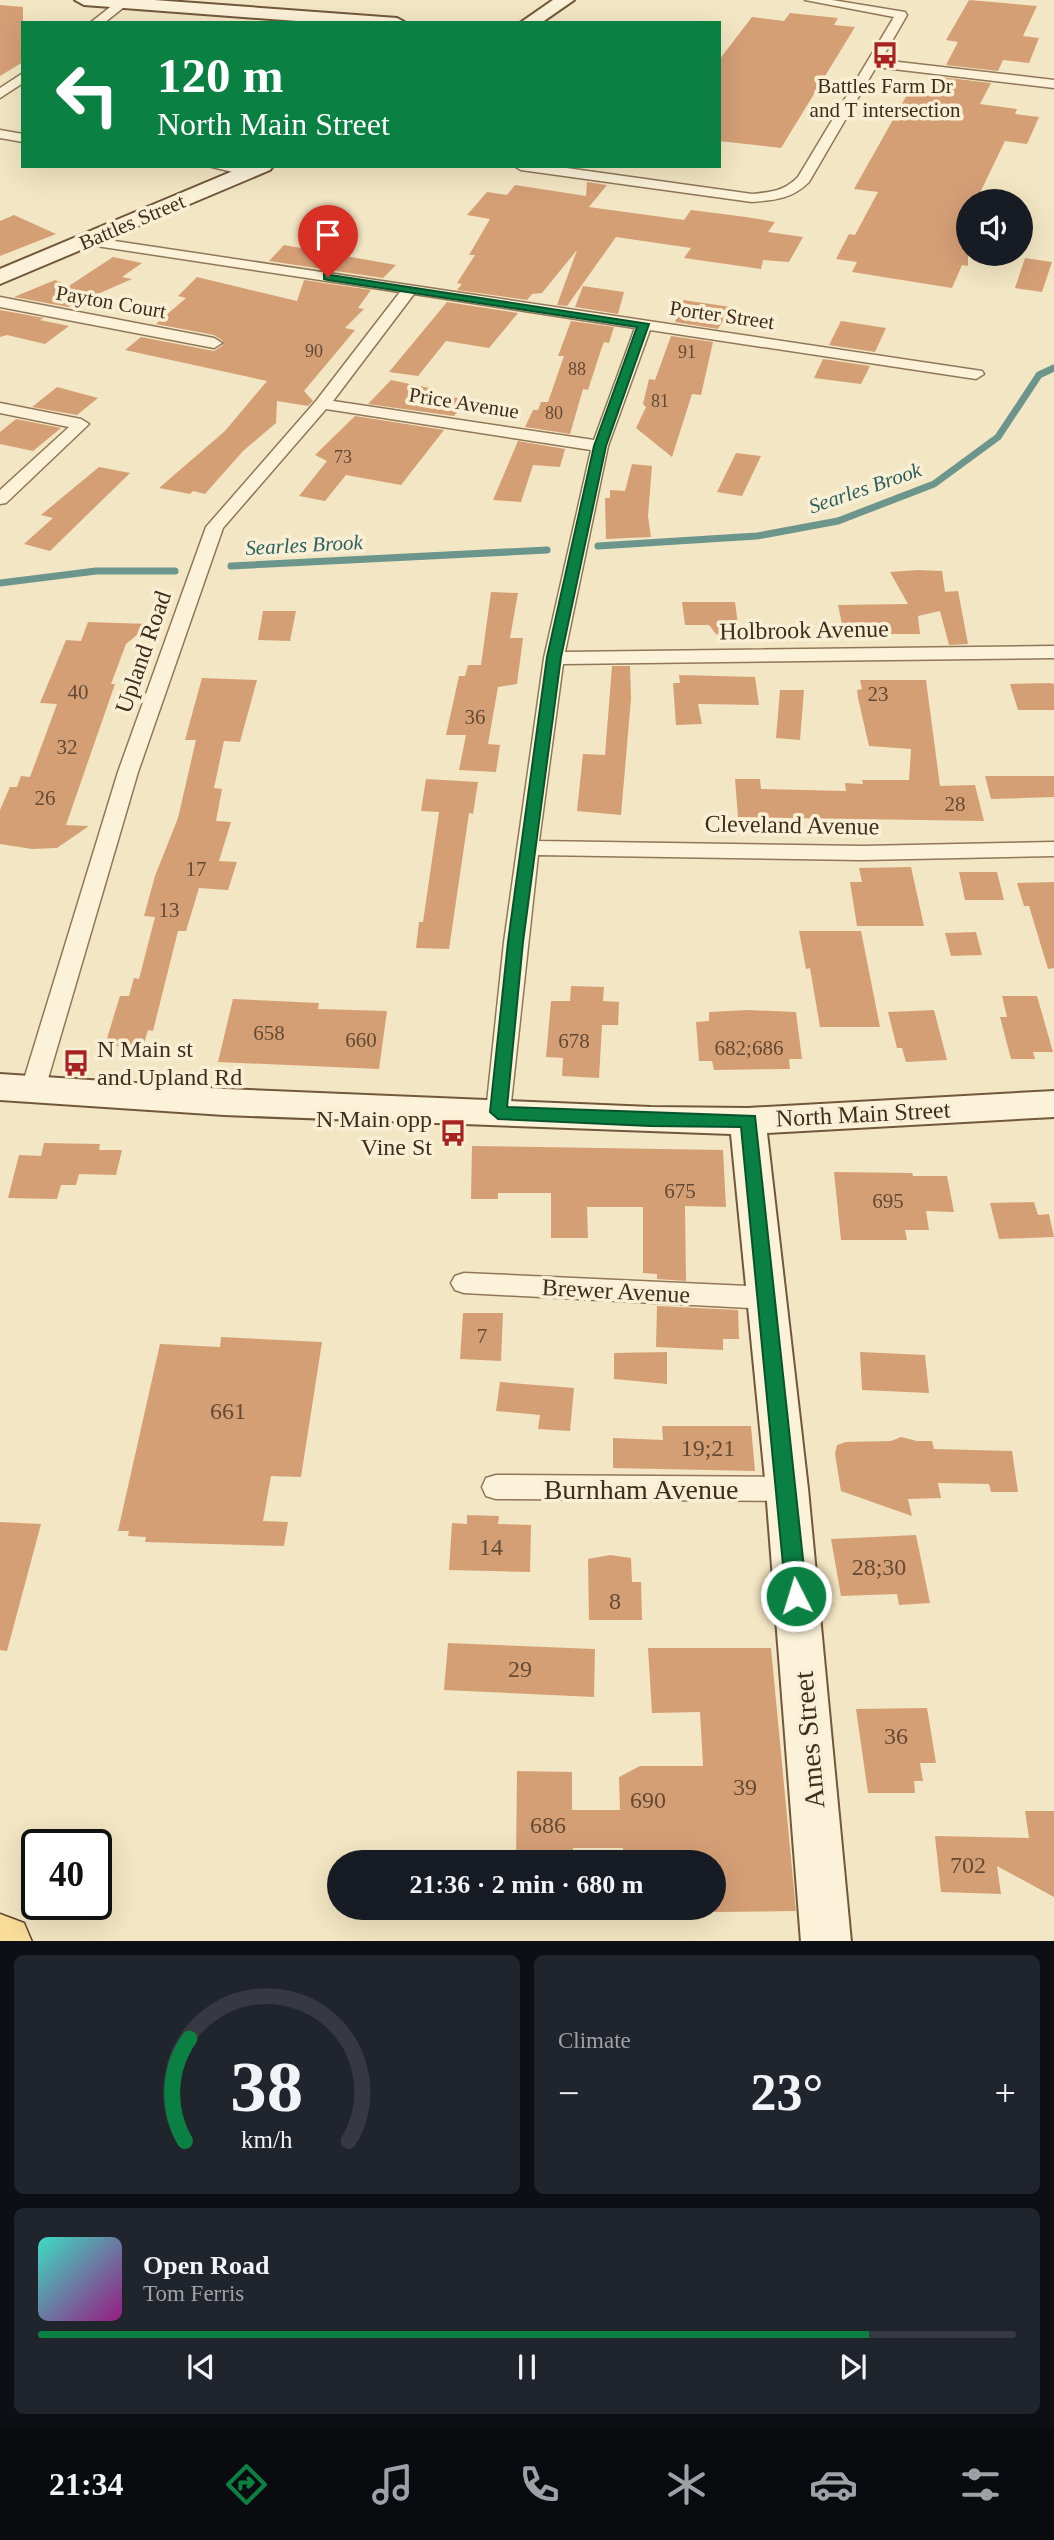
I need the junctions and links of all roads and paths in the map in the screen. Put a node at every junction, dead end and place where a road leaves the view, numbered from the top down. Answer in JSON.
{"nodes":[{"id":1,"x":84,"y":0,"type":"edge"},
{"id":2,"x":565,"y":0,"type":"edge"},
{"id":3,"x":811,"y":0,"type":"edge"},
{"id":4,"x":126,"y":1,"type":"edge"},
{"id":5,"x":99,"y":21,"type":"edge"},
{"id":6,"x":372,"y":21,"type":"edge"},
{"id":7,"x":532,"y":21,"type":"edge"},
{"id":8,"x":874,"y":63,"type":"junction"},
{"id":9,"x":21,"y":78,"type":"edge"},
{"id":10,"x":1054,"y":84,"type":"edge"},
{"id":11,"x":0,"y":94,"type":"edge"},
{"id":12,"x":0,"y":134,"type":"edge"},
{"id":13,"x":21,"y":138,"type":"edge"},
{"id":14,"x":535,"y":168,"type":"edge"},
{"id":15,"x":256,"y":169,"type":"edge"},
{"id":16,"x":88,"y":241,"type":"junction"},
{"id":17,"x":0,"y":277,"type":"edge"},
{"id":18,"x":409,"y":289,"type":"junction"},
{"id":19,"x":0,"y":302,"type":"edge"},
{"id":20,"x":643,"y":324,"type":"junction"},
{"id":21,"x":214,"y":343,"type":"dead end"},
{"id":22,"x":976,"y":374,"type":"dead end"},
{"id":23,"x":322,"y":404,"type":"junction"},
{"id":24,"x":0,"y":408,"type":"edge"},
{"id":25,"x":81,"y":424,"type":"joint"},
{"id":26,"x":600,"y":446,"type":"junction"},
{"id":27,"x":0,"y":499,"type":"edge"},
{"id":28,"x":1054,"y":652,"type":"edge"},
{"id":29,"x":554,"y":657,"type":"junction"},
{"id":30,"x":530,"y":848,"type":"junction"},
{"id":31,"x":1054,"y":849,"type":"edge"},
{"id":32,"x":16,"y":1088,"type":"edge"},
{"id":33,"x":1054,"y":1104,"type":"edge"},
{"id":34,"x":498,"y":1112,"type":"junction"},
{"id":35,"x":748,"y":1121,"type":"junction"},
{"id":36,"x":464,"y":1283,"type":"dead end"},
{"id":37,"x":768,"y":1298,"type":"junction"},
{"id":38,"x":496,"y":1487,"type":"dead end"},
{"id":39,"x":787,"y":1489,"type":"junction"},
{"id":40,"x":826,"y":1941,"type":"edge"}],
"edges":[{"from":1,"to":4,"type":"street"},
{"from":2,"to":7,"type":"street"},
{"from":3,"to":8,"type":"street"},
{"from":4,"to":5,"type":"street"},
{"from":4,"to":6,"type":"street"},
{"from":8,"to":10,"type":"street"},
{"from":8,"to":14,"type":"street"},
{"from":9,"to":11,"type":"street"},
{"from":12,"to":13,"type":"street"},
{"from":15,"to":16,"type":"street","name":"Battles Street"},
{"from":16,"to":17,"type":"street","name":"Battles Street"},
{"from":16,"to":18,"type":"street","name":"Porter Street"},
{"from":18,"to":20,"type":"street","name":"Porter Street"},
{"from":18,"to":23,"type":"street","name":"Upland Road"},
{"from":19,"to":21,"type":"street","name":"Payton Court"},
{"from":20,"to":22,"type":"street","name":"Porter Street"},
{"from":20,"to":26,"type":"street"},
{"from":23,"to":26,"type":"street","name":"Price Avenue"},
{"from":23,"to":32,"type":"street","name":"Upland Road"},
{"from":24,"to":25,"type":"street"},
{"from":25,"to":27,"type":"street"},
{"from":26,"to":29,"type":"street"},
{"from":28,"to":29,"type":"street","name":"Holbrook Avenue"},
{"from":29,"to":30,"type":"street"},
{"from":30,"to":31,"type":"street","name":"Cleveland Avenue"},
{"from":30,"to":34,"type":"street"},
{"from":32,"to":34,"type":"street","name":"North Main Street"},
{"from":33,"to":35,"type":"street","name":"North Main Street"},
{"from":34,"to":35,"type":"street","name":"North Main Street"},
{"from":35,"to":37,"type":"street","name":"Ames Street"},
{"from":36,"to":37,"type":"street","name":"Brewer Avenue"},
{"from":37,"to":39,"type":"street","name":"Ames Street"},
{"from":38,"to":39,"type":"street","name":"Burnham Avenue"},
{"from":39,"to":40,"type":"street","name":"Ames Street"}]}
